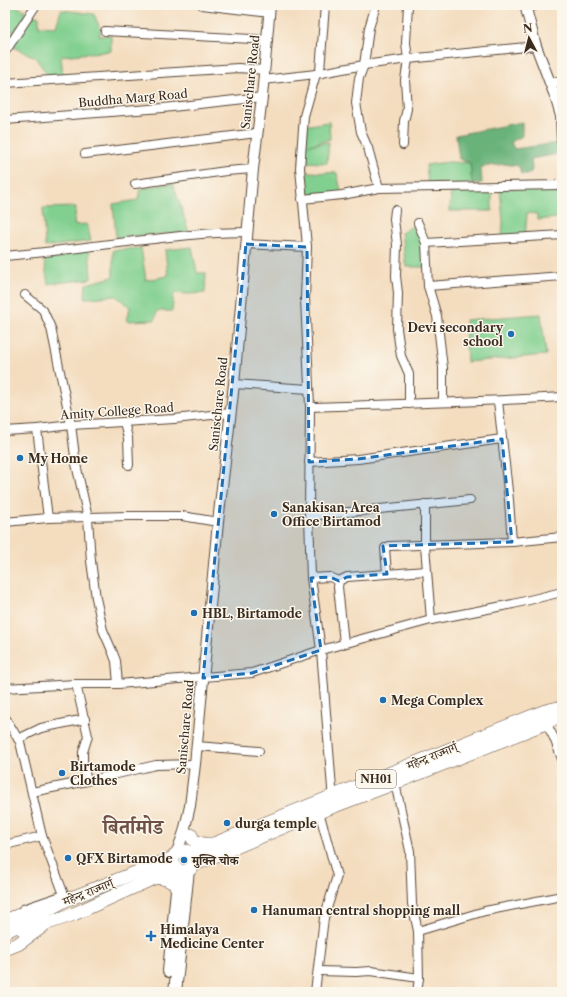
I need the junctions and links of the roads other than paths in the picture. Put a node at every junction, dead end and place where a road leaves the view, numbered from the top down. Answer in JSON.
{"nodes":[{"id":1,"x":36,"y":5,"type":"edge"},
{"id":2,"x":202,"y":5,"type":"edge"},
{"id":3,"x":325,"y":5,"type":"edge"},
{"id":4,"x":376,"y":5,"type":"edge"},
{"id":5,"x":408,"y":5,"type":"edge"},
{"id":6,"x":538,"y":5,"type":"edge"},
{"id":7,"x":526,"y":7,"type":"edge"},
{"id":8,"x":270,"y":9,"type":"edge"},
{"id":9,"x":105,"y":31,"type":"dead end"},
{"id":10,"x":268,"y":40,"type":"junction"},
{"id":11,"x":536,"y":46,"type":"junction"},
{"id":12,"x":5,"y":52,"type":"edge"},
{"id":13,"x":408,"y":59,"type":"junction"},
{"id":14,"x":364,"y":65,"type":"junction"},
{"id":15,"x":316,"y":74,"type":"junction"},
{"id":16,"x":264,"y":75,"type":"junction"},
{"id":17,"x":562,"y":81,"type":"edge"},
{"id":18,"x":5,"y":83,"type":"edge"},
{"id":19,"x":550,"y":83,"type":"junction"},
{"id":20,"x":262,"y":97,"type":"junction"},
{"id":21,"x":5,"y":120,"type":"edge"},
{"id":22,"x":257,"y":133,"type":"junction"},
{"id":23,"x":562,"y":140,"type":"edge"},
{"id":24,"x":403,"y":144,"type":"dead end"},
{"id":25,"x":85,"y":154,"type":"dead end"},
{"id":26,"x":253,"y":169,"type":"junction"},
{"id":27,"x":135,"y":184,"type":"dead end"},
{"id":28,"x":562,"y":186,"type":"edge"},
{"id":29,"x":379,"y":188,"type":"junction"},
{"id":30,"x":302,"y":199,"type":"junction"},
{"id":31,"x":395,"y":210,"type":"dead end"},
{"id":32,"x":418,"y":223,"type":"dead end"},
{"id":33,"x":248,"y":232,"type":"junction"},
{"id":34,"x":562,"y":235,"type":"edge"},
{"id":35,"x":426,"y":243,"type":"junction"},
{"id":36,"x":246,"y":244,"type":"junction"},
{"id":37,"x":306,"y":247,"type":"junction"},
{"id":38,"x":5,"y":256,"type":"edge"},
{"id":39,"x":562,"y":276,"type":"edge"},
{"id":40,"x":428,"y":286,"type":"junction"},
{"id":41,"x":25,"y":295,"type":"dead end"},
{"id":42,"x":234,"y":384,"type":"junction"},
{"id":43,"x":309,"y":388,"type":"junction"},
{"id":44,"x":562,"y":396,"type":"edge"},
{"id":45,"x":498,"y":401,"type":"junction"},
{"id":46,"x":443,"y":402,"type":"junction"},
{"id":47,"x":409,"y":404,"type":"junction"},
{"id":48,"x":310,"y":408,"type":"junction"},
{"id":49,"x":230,"y":413,"type":"junction"},
{"id":50,"x":124,"y":422,"type":"junction"},
{"id":51,"x":71,"y":425,"type":"junction"},
{"id":52,"x":37,"y":429,"type":"junction"},
{"id":53,"x":5,"y":430,"type":"edge"},
{"id":54,"x":502,"y":439,"type":"junction"},
{"id":55,"x":310,"y":462,"type":"junction"},
{"id":56,"x":129,"y":465,"type":"dead end"},
{"id":57,"x":470,"y":500,"type":"dead end"},
{"id":58,"x":425,"y":504,"type":"junction"},
{"id":59,"x":309,"y":516,"type":"junction"},
{"id":60,"x":48,"y":518,"type":"junction"},
{"id":61,"x":88,"y":518,"type":"junction"},
{"id":62,"x":5,"y":522,"type":"edge"},
{"id":63,"x":218,"y":522,"type":"junction"},
{"id":64,"x":562,"y":537,"type":"edge"},
{"id":65,"x":512,"y":542,"type":"junction"},
{"id":66,"x":425,"y":546,"type":"junction"},
{"id":67,"x":426,"y":571,"type":"junction"},
{"id":68,"x":387,"y":574,"type":"junction"},
{"id":69,"x":311,"y":578,"type":"junction"},
{"id":70,"x":339,"y":581,"type":"junction"},
{"id":71,"x":562,"y":592,"type":"edge"},
{"id":72,"x":431,"y":620,"type":"junction"},
{"id":73,"x":344,"y":643,"type":"junction"},
{"id":74,"x":321,"y":650,"type":"junction"},
{"id":75,"x":202,"y":678,"type":"junction"},
{"id":76,"x":76,"y":684,"type":"junction"},
{"id":77,"x":118,"y":684,"type":"junction"},
{"id":78,"x":5,"y":688,"type":"edge"},
{"id":79,"x":562,"y":707,"type":"edge"},
{"id":80,"x":562,"y":714,"type":"edge"},
{"id":81,"x":5,"y":717,"type":"edge"},
{"id":82,"x":85,"y":719,"type":"junction"},
{"id":83,"x":546,"y":723,"type":"junction"},
{"id":84,"x":18,"y":739,"type":"junction"},
{"id":85,"x":197,"y":746,"type":"junction"},
{"id":86,"x":259,"y":751,"type":"dead end"},
{"id":87,"x":562,"y":759,"type":"edge"},
{"id":88,"x":195,"y":764,"type":"junction"},
{"id":89,"x":86,"y":781,"type":"junction"},
{"id":90,"x":395,"y":783,"type":"junction"},
{"id":91,"x":32,"y":792,"type":"junction"},
{"id":92,"x":333,"y":802,"type":"junction"},
{"id":93,"x":190,"y":806,"type":"junction"},
{"id":94,"x":318,"y":808,"type":"junction"},
{"id":95,"x":191,"y":835,"type":"junction"},
{"id":96,"x":42,"y":836,"type":"junction"},
{"id":97,"x":213,"y":844,"type":"junction"},
{"id":98,"x":5,"y":845,"type":"edge"},
{"id":99,"x":183,"y":861,"type":"junction"},
{"id":100,"x":155,"y":877,"type":"junction"},
{"id":101,"x":177,"y":887,"type":"junction"},
{"id":102,"x":562,"y":896,"type":"edge"},
{"id":103,"x":62,"y":900,"type":"junction"},
{"id":104,"x":5,"y":915,"type":"edge"},
{"id":105,"x":5,"y":921,"type":"edge"},
{"id":106,"x":48,"y":923,"type":"junction"},
{"id":107,"x":418,"y":931,"type":"junction"},
{"id":108,"x":5,"y":932,"type":"edge"},
{"id":109,"x":5,"y":949,"type":"edge"},
{"id":110,"x":318,"y":971,"type":"junction"},
{"id":111,"x":419,"y":978,"type":"junction"},
{"id":112,"x":167,"y":992,"type":"edge"},
{"id":113,"x":175,"y":992,"type":"edge"},
{"id":114,"x":315,"y":992,"type":"edge"},
{"id":115,"x":417,"y":992,"type":"edge"}],
"edges":[{"from":1,"to":12,"type":"street"},
{"from":2,"to":8,"type":"street"},
{"from":3,"to":15,"type":"street"},
{"from":4,"to":14,"type":"street"},
{"from":5,"to":13,"type":"street"},
{"from":6,"to":7,"type":"street"},
{"from":7,"to":11,"type":"street"},
{"from":8,"to":10,"type":"street","name":"Sanischare Road"},
{"from":9,"to":10,"type":"street"},
{"from":10,"to":16,"type":"street","name":"Sanischare Road"},
{"from":11,"to":13,"type":"street"},
{"from":11,"to":19,"type":"street"},
{"from":13,"to":14,"type":"street"},
{"from":13,"to":24,"type":"street"},
{"from":14,"to":15,"type":"street"},
{"from":14,"to":29,"type":"street"},
{"from":15,"to":16,"type":"street"},
{"from":15,"to":30,"type":"street"},
{"from":16,"to":18,"type":"street"},
{"from":16,"to":20,"type":"street","name":"Sanischare Road"},
{"from":17,"to":19,"type":"street"},
{"from":19,"to":23,"type":"street"},
{"from":20,"to":21,"type":"street","name":"Buddha Marg Road"},
{"from":20,"to":22,"type":"street","name":"Sanischare Road"},
{"from":22,"to":25,"type":"street"},
{"from":22,"to":26,"type":"street","name":"Sanischare Road"},
{"from":26,"to":27,"type":"street"},
{"from":26,"to":33,"type":"street","name":"Sanischare Road"},
{"from":28,"to":29,"type":"street"},
{"from":29,"to":30,"type":"street"},
{"from":30,"to":37,"type":"street"},
{"from":31,"to":47,"type":"street"},
{"from":32,"to":35,"type":"street"},
{"from":33,"to":36,"type":"street","name":"Sanischare Road"},
{"from":33,"to":38,"type":"street"},
{"from":34,"to":35,"type":"street"},
{"from":35,"to":40,"type":"street"},
{"from":36,"to":37,"type":"street"},
{"from":36,"to":42,"type":"street","name":"Sanischare Road"},
{"from":37,"to":43,"type":"street"},
{"from":39,"to":40,"type":"street"},
{"from":40,"to":46,"type":"street"},
{"from":41,"to":51,"type":"street"},
{"from":42,"to":43,"type":"street"},
{"from":42,"to":49,"type":"street","name":"Sanischare Road"},
{"from":43,"to":48,"type":"street"},
{"from":44,"to":45,"type":"street"},
{"from":45,"to":46,"type":"street"},
{"from":45,"to":54,"type":"street"},
{"from":46,"to":47,"type":"street"},
{"from":47,"to":48,"type":"street"},
{"from":48,"to":55,"type":"street"},
{"from":49,"to":50,"type":"street","name":"Amity College Road"},
{"from":49,"to":63,"type":"street","name":"Sanischare Road"},
{"from":50,"to":51,"type":"street","name":"Amity College Road"},
{"from":50,"to":56,"type":"street"},
{"from":51,"to":52,"type":"street","name":"Amity College Road"},
{"from":51,"to":61,"type":"street"},
{"from":52,"to":53,"type":"street","name":"Amity College Road"},
{"from":52,"to":60,"type":"street"},
{"from":54,"to":55,"type":"street"},
{"from":54,"to":65,"type":"street"},
{"from":55,"to":59,"type":"street"},
{"from":57,"to":58,"type":"street"},
{"from":58,"to":59,"type":"street"},
{"from":58,"to":66,"type":"street"},
{"from":59,"to":69,"type":"street"},
{"from":60,"to":61,"type":"street"},
{"from":60,"to":62,"type":"street"},
{"from":61,"to":63,"type":"street"},
{"from":61,"to":77,"type":"street"},
{"from":63,"to":75,"type":"street","name":"Sanischare Road"},
{"from":64,"to":65,"type":"street"},
{"from":65,"to":66,"type":"street"},
{"from":66,"to":67,"type":"street"},
{"from":66,"to":68,"type":"street"},
{"from":67,"to":68,"type":"street"},
{"from":67,"to":72,"type":"street"},
{"from":68,"to":70,"type":"street"},
{"from":69,"to":70,"type":"street"},
{"from":69,"to":74,"type":"street"},
{"from":70,"to":73,"type":"street"},
{"from":71,"to":72,"type":"street"},
{"from":72,"to":73,"type":"street"},
{"from":73,"to":74,"type":"street"},
{"from":74,"to":75,"type":"street"},
{"from":74,"to":92,"type":"street"},
{"from":75,"to":77,"type":"street"},
{"from":75,"to":85,"type":"street","name":"Sanischare Road"},
{"from":76,"to":77,"type":"street"},
{"from":76,"to":78,"type":"street"},
{"from":76,"to":82,"type":"street"},
{"from":79,"to":92,"type":"highway","name":"महेन्द्र राज्मार्ग्","number":"NH01"},
{"from":80,"to":83,"type":"highway","name":"महेन्द्र राज्मार्ग्","number":"NH01"},
{"from":81,"to":84,"type":"street"},
{"from":82,"to":84,"type":"street"},
{"from":82,"to":89,"type":"street"},
{"from":83,"to":87,"type":"street"},
{"from":83,"to":90,"type":"highway","name":"महेन्द्र राज्मार्ग्","number":"NH01"},
{"from":84,"to":91,"type":"street"},
{"from":85,"to":86,"type":"street"},
{"from":85,"to":88,"type":"street","name":"Sanischare Road"},
{"from":88,"to":89,"type":"street"},
{"from":88,"to":93,"type":"street","name":"Sanischare Road"},
{"from":89,"to":91,"type":"street"},
{"from":90,"to":92,"type":"highway","name":"महेन्द्र राज्मार्ग्","number":"NH01"},
{"from":90,"to":107,"type":"street"},
{"from":91,"to":96,"type":"street"},
{"from":92,"to":94,"type":"highway","name":"महेन्द्र राज्मार्ग्","number":"NH01"},
{"from":93,"to":95,"type":"street","name":"Sanischare Road"},
{"from":93,"to":99,"type":"street","name":"Sanischare Road"},
{"from":94,"to":97,"type":"highway","name":"महेन्द्र राज्मार्ग्","number":"NH01"},
{"from":94,"to":99,"type":"highway","name":"महेन्द्र राज्मार्ग्","number":"NH01"},
{"from":94,"to":110,"type":"street"},
{"from":95,"to":97,"type":"highway"},
{"from":95,"to":99,"type":"street","name":"Sanischare Road"},
{"from":96,"to":98,"type":"street"},
{"from":96,"to":103,"type":"street"},
{"from":97,"to":99,"type":"highway","name":"महेन्द्र राज्मार्ग्","number":"NH01"},
{"from":99,"to":100,"type":"highway","name":"महेन्द्र राज्मार्ग्","number":"NH01"},
{"from":99,"to":101,"type":"main road"},
{"from":99,"to":103,"type":"highway","name":"महेन्द्र राज्मार्ग्","number":"NH01"},
{"from":99,"to":113,"type":"main road"},
{"from":100,"to":101,"type":"highway"},
{"from":100,"to":106,"type":"highway","name":"महेन्द्र राज्मार्ग्","number":"NH01"},
{"from":101,"to":112,"type":"main road"},
{"from":102,"to":107,"type":"street"},
{"from":103,"to":104,"type":"street"},
{"from":103,"to":105,"type":"highway"},
{"from":103,"to":108,"type":"highway","name":"महेन्द्र राज्मार्ग्","number":"NH01"},
{"from":106,"to":108,"type":"highway","name":"महेन्द्र राज्मार्ग्","number":"NH01"},
{"from":106,"to":109,"type":"highway"},
{"from":107,"to":111,"type":"street"},
{"from":110,"to":111,"type":"street"},
{"from":110,"to":114,"type":"street"},
{"from":111,"to":115,"type":"street"}]}
